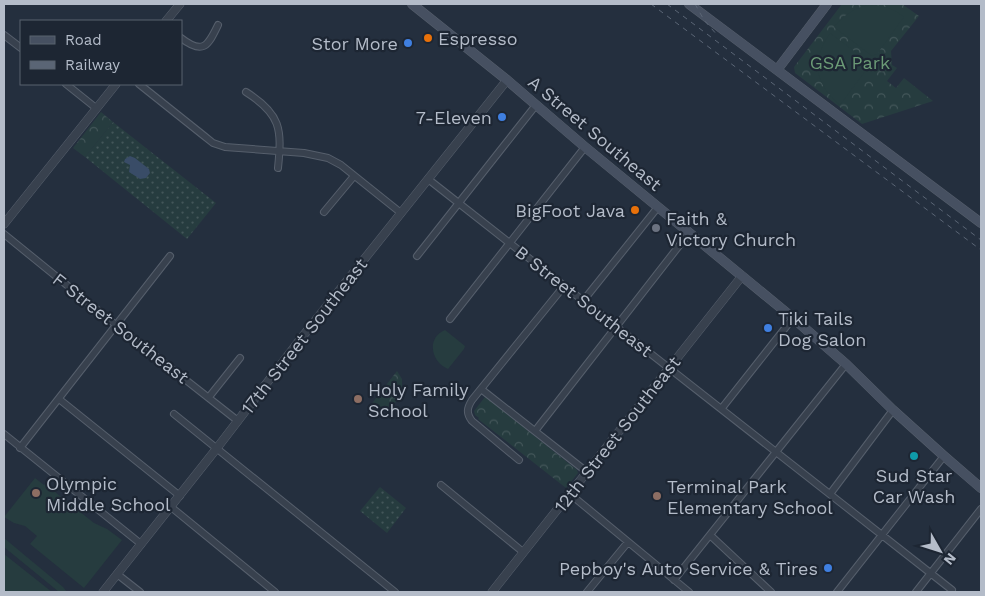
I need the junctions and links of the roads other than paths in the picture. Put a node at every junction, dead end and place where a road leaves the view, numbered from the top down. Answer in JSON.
{"nodes":[{"id":1,"x":180,"y":4,"type":"edge"},
{"id":2,"x":412,"y":4,"type":"edge"},
{"id":3,"x":688,"y":4,"type":"edge"},
{"id":4,"x":827,"y":4,"type":"edge"},
{"id":5,"x":167,"y":20,"type":"edge"},
{"id":6,"x":218,"y":25,"type":"dead end"},
{"id":7,"x":4,"y":35,"type":"edge"},
{"id":8,"x":182,"y":39,"type":"edge"},
{"id":9,"x":20,"y":47,"type":"edge"},
{"id":10,"x":794,"y":48,"type":"junction"},
{"id":11,"x":777,"y":70,"type":"junction"},
{"id":12,"x":507,"y":80,"type":"junction"},
{"id":13,"x":67,"y":85,"type":"edge"},
{"id":14,"x":115,"y":85,"type":"edge"},
{"id":15,"x":140,"y":85,"type":"edge"},
{"id":16,"x":799,"y":87,"type":"junction"},
{"id":17,"x":246,"y":92,"type":"dead end"},
{"id":18,"x":536,"y":104,"type":"junction"},
{"id":19,"x":96,"y":108,"type":"junction"},
{"id":20,"x":585,"y":147,"type":"junction"},
{"id":21,"x":280,"y":152,"type":"junction"},
{"id":22,"x":278,"y":168,"type":"dead end"},
{"id":23,"x":354,"y":176,"type":"junction"},
{"id":24,"x":428,"y":179,"type":"junction"},
{"id":25,"x":459,"y":202,"type":"junction"},
{"id":26,"x":658,"y":207,"type":"junction"},
{"id":27,"x":324,"y":212,"type":"dead end"},
{"id":28,"x":401,"y":213,"type":"junction"},
{"id":29,"x":981,"y":223,"type":"edge"},
{"id":30,"x":4,"y":224,"type":"edge"},
{"id":31,"x":689,"y":233,"type":"junction"},
{"id":32,"x":4,"y":234,"type":"edge"},
{"id":33,"x":510,"y":243,"type":"junction"},
{"id":34,"x":170,"y":256,"type":"dead end"},
{"id":35,"x":417,"y":256,"type":"dead end"},
{"id":36,"x":742,"y":276,"type":"junction"},
{"id":37,"x":564,"y":286,"type":"junction"},
{"id":38,"x":583,"y":301,"type":"junction"},
{"id":39,"x":793,"y":318,"type":"junction"},
{"id":40,"x":450,"y":319,"type":"dead end"},
{"id":41,"x":116,"y":325,"type":"junction"},
{"id":42,"x":616,"y":326,"type":"junction"},
{"id":43,"x":240,"y":358,"type":"dead end"},
{"id":44,"x":846,"y":364,"type":"junction"},
{"id":45,"x":670,"y":368,"type":"junction"},
{"id":46,"x":481,"y":389,"type":"junction"},
{"id":47,"x":209,"y":397,"type":"junction"},
{"id":48,"x":59,"y":399,"type":"junction"},
{"id":49,"x":722,"y":408,"type":"junction"},
{"id":50,"x":894,"y":410,"type":"junction"},
{"id":51,"x":174,"y":414,"type":"dead end"},
{"id":52,"x":238,"y":421,"type":"junction"},
{"id":53,"x":535,"y":431,"type":"junction"},
{"id":54,"x":4,"y":434,"type":"edge"},
{"id":55,"x":20,"y":448,"type":"junction"},
{"id":56,"x":217,"y":448,"type":"junction"},
{"id":57,"x":776,"y":452,"type":"junction"},
{"id":58,"x":944,"y":456,"type":"junction"},
{"id":59,"x":519,"y":460,"type":"dead end"},
{"id":60,"x":587,"y":472,"type":"junction"},
{"id":61,"x":441,"y":485,"type":"dead end"},
{"id":62,"x":981,"y":488,"type":"edge"},
{"id":63,"x":570,"y":494,"type":"junction"},
{"id":64,"x":830,"y":494,"type":"junction"},
{"id":65,"x":180,"y":496,"type":"junction"},
{"id":66,"x":171,"y":507,"type":"junction"},
{"id":67,"x":981,"y":509,"type":"edge"},
{"id":68,"x":710,"y":535,"type":"junction"},
{"id":69,"x":882,"y":535,"type":"junction"},
{"id":70,"x":628,"y":542,"type":"junction"},
{"id":71,"x":141,"y":544,"type":"junction"},
{"id":72,"x":523,"y":552,"type":"junction"},
{"id":73,"x":117,"y":574,"type":"junction"},
{"id":74,"x":931,"y":574,"type":"junction"},
{"id":75,"x":674,"y":580,"type":"junction"},
{"id":76,"x":952,"y":590,"type":"dead end"},
{"id":77,"x":590,"y":591,"type":"edge"},
{"id":78,"x":103,"y":592,"type":"edge"},
{"id":79,"x":140,"y":592,"type":"edge"},
{"id":80,"x":275,"y":592,"type":"edge"},
{"id":81,"x":395,"y":592,"type":"edge"},
{"id":82,"x":492,"y":592,"type":"edge"},
{"id":83,"x":689,"y":592,"type":"edge"},
{"id":84,"x":772,"y":592,"type":"edge"},
{"id":85,"x":836,"y":592,"type":"edge"},
{"id":86,"x":916,"y":592,"type":"edge"}],
"edges":[{"from":1,"to":5,"type":"street"},
{"from":2,"to":12,"type":"main road","name":"A Street Southeast"},
{"from":3,"to":11,"type":"main road"},
{"from":4,"to":10,"type":"main road"},
{"from":6,"to":8,"type":"street"},
{"from":7,"to":9,"type":"street"},
{"from":10,"to":11,"type":"main road"},
{"from":10,"to":16,"type":"main road"},
{"from":11,"to":16,"type":"main road"},
{"from":12,"to":18,"type":"main road","name":"A Street Southeast"},
{"from":12,"to":24,"type":"street","name":"17th Street Southeast"},
{"from":13,"to":19,"type":"street"},
{"from":14,"to":19,"type":"street"},
{"from":15,"to":21,"type":"street"},
{"from":16,"to":29,"type":"main road"},
{"from":17,"to":21,"type":"street"},
{"from":18,"to":20,"type":"main road","name":"A Street Southeast"},
{"from":18,"to":25,"type":"street"},
{"from":19,"to":30,"type":"street"},
{"from":20,"to":26,"type":"main road","name":"A Street Southeast"},
{"from":20,"to":33,"type":"street"},
{"from":21,"to":22,"type":"street"},
{"from":21,"to":23,"type":"street"},
{"from":23,"to":27,"type":"street"},
{"from":23,"to":28,"type":"street"},
{"from":24,"to":25,"type":"street","name":"B Street Southeast"},
{"from":24,"to":28,"type":"street","name":"17th Street Southeast"},
{"from":25,"to":33,"type":"street","name":"B Street Southeast"},
{"from":25,"to":35,"type":"street"},
{"from":26,"to":31,"type":"main road","name":"A Street Southeast"},
{"from":26,"to":38,"type":"street"},
{"from":28,"to":52,"type":"street","name":"17th Street Southeast"},
{"from":31,"to":36,"type":"main road","name":"A Street Southeast"},
{"from":31,"to":42,"type":"street"},
{"from":32,"to":41,"type":"street","name":"F Street Southeast"},
{"from":33,"to":37,"type":"street","name":"B Street Southeast"},
{"from":33,"to":40,"type":"street"},
{"from":34,"to":41,"type":"street"},
{"from":36,"to":39,"type":"main road","name":"A Street Southeast"},
{"from":36,"to":45,"type":"street","name":"12th Street Southeast"},
{"from":37,"to":38,"type":"street","name":"B Street Southeast"},
{"from":37,"to":46,"type":"street"},
{"from":38,"to":42,"type":"street","name":"B Street Southeast"},
{"from":39,"to":44,"type":"main road","name":"A Street Southeast"},
{"from":39,"to":49,"type":"street"},
{"from":41,"to":47,"type":"street","name":"F Street Southeast"},
{"from":41,"to":48,"type":"street"},
{"from":42,"to":45,"type":"street","name":"B Street Southeast"},
{"from":42,"to":53,"type":"street"},
{"from":43,"to":47,"type":"street"},
{"from":44,"to":50,"type":"main road","name":"A Street Southeast"},
{"from":44,"to":57,"type":"street"},
{"from":45,"to":49,"type":"street","name":"B Street Southeast"},
{"from":45,"to":60,"type":"street","name":"12th Street Southeast"},
{"from":46,"to":53,"type":"street"},
{"from":46,"to":59,"type":"street"},
{"from":47,"to":52,"type":"street","name":"F Street Southeast"},
{"from":48,"to":55,"type":"street"},
{"from":48,"to":65,"type":"street"},
{"from":49,"to":57,"type":"street","name":"B Street Southeast"},
{"from":50,"to":58,"type":"main road","name":"A Street Southeast"},
{"from":50,"to":64,"type":"street"},
{"from":51,"to":56,"type":"street"},
{"from":52,"to":56,"type":"street","name":"17th Street Southeast"},
{"from":53,"to":60,"type":"street"},
{"from":54,"to":55,"type":"street"},
{"from":55,"to":71,"type":"street"},
{"from":56,"to":65,"type":"street","name":"17th Street Southeast"},
{"from":56,"to":81,"type":"street"},
{"from":57,"to":64,"type":"street","name":"B Street Southeast"},
{"from":57,"to":68,"type":"street"},
{"from":58,"to":62,"type":"main road","name":"A Street Southeast"},
{"from":58,"to":69,"type":"street"},
{"from":60,"to":63,"type":"street","name":"12th Street Southeast"},
{"from":61,"to":72,"type":"street"},
{"from":63,"to":70,"type":"street"},
{"from":63,"to":72,"type":"street","name":"12th Street Southeast"},
{"from":64,"to":69,"type":"street","name":"B Street Southeast"},
{"from":65,"to":66,"type":"street","name":"17th Street Southeast"},
{"from":66,"to":71,"type":"street","name":"17th Street Southeast"},
{"from":66,"to":80,"type":"street"},
{"from":67,"to":74,"type":"street"},
{"from":68,"to":75,"type":"street"},
{"from":68,"to":84,"type":"street"},
{"from":69,"to":74,"type":"street","name":"B Street Southeast"},
{"from":69,"to":85,"type":"street"},
{"from":70,"to":75,"type":"street"},
{"from":70,"to":77,"type":"street"},
{"from":71,"to":73,"type":"street","name":"17th Street Southeast"},
{"from":72,"to":82,"type":"street","name":"12th Street Southeast"},
{"from":73,"to":78,"type":"street","name":"17th Street Southeast"},
{"from":73,"to":79,"type":"street"},
{"from":74,"to":76,"type":"street","name":"B Street Southeast"},
{"from":74,"to":86,"type":"street"},
{"from":75,"to":83,"type":"street"}]}
